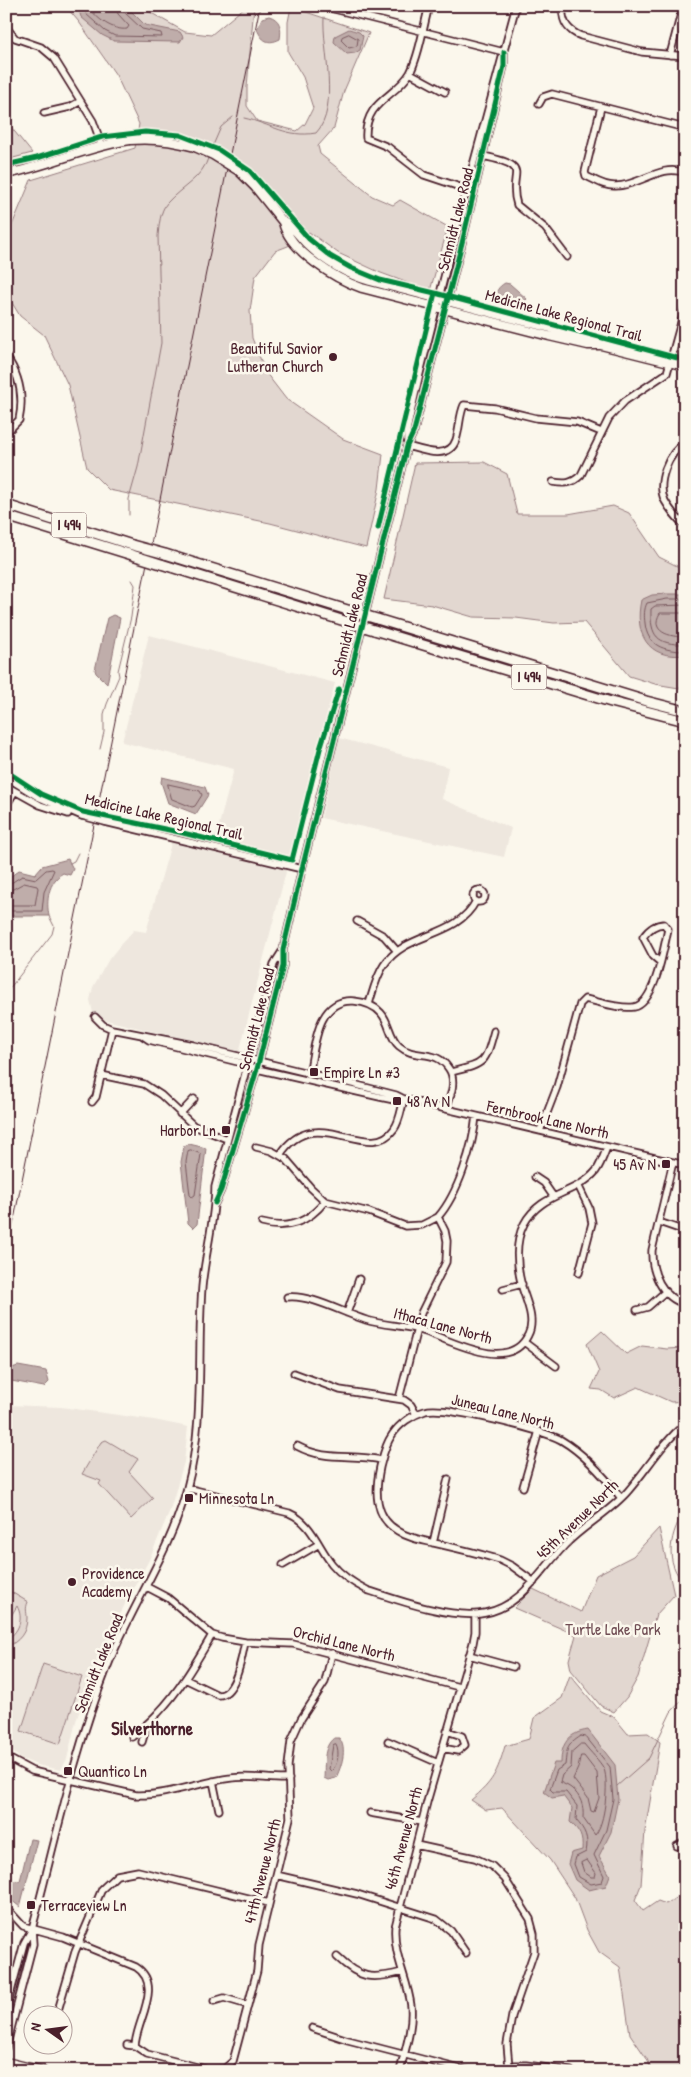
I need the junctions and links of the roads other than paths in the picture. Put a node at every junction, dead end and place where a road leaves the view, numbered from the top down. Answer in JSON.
{"nodes":[{"id":1,"x":9,"y":6,"type":"edge"},
{"id":2,"x":322,"y":6,"type":"edge"},
{"id":3,"x":429,"y":6,"type":"edge"},
{"id":4,"x":516,"y":6,"type":"edge"},
{"id":5,"x":562,"y":6,"type":"edge"},
{"id":6,"x":683,"y":6,"type":"edge"},
{"id":7,"x":6,"y":15,"type":"edge"},
{"id":8,"x":6,"y":27,"type":"edge"},
{"id":9,"x":422,"y":32,"type":"junction"},
{"id":10,"x":504,"y":52,"type":"junction"},
{"id":11,"x":670,"y":55,"type":"junction"},
{"id":12,"x":685,"y":56,"type":"edge"},
{"id":13,"x":410,"y":73,"type":"junction"},
{"id":14,"x":445,"y":92,"type":"dead end"},
{"id":15,"x":79,"y":102,"type":"junction"},
{"id":16,"x":539,"y":104,"type":"dead end"},
{"id":17,"x":602,"y":107,"type":"junction"},
{"id":18,"x":44,"y":113,"type":"dead end"},
{"id":19,"x":685,"y":128,"type":"edge"},
{"id":20,"x":102,"y":146,"type":"junction"},
{"id":21,"x":483,"y":156,"type":"junction"},
{"id":22,"x":685,"y":173,"type":"edge"},
{"id":23,"x":6,"y":174,"type":"edge"},
{"id":24,"x":466,"y":189,"type":"junction"},
{"id":25,"x":283,"y":222,"type":"junction"},
{"id":26,"x":567,"y":257,"type":"dead end"},
{"id":27,"x":439,"y":299,"type":"junction"},
{"id":28,"x":447,"y":301,"type":"junction"},
{"id":29,"x":436,"y":307,"type":"junction"},
{"id":30,"x":685,"y":308,"type":"edge"},
{"id":31,"x":445,"y":310,"type":"junction"},
{"id":32,"x":601,"y":345,"type":"junction"},
{"id":33,"x":6,"y":356,"type":"edge"},
{"id":34,"x":670,"y":362,"type":"junction"},
{"id":35,"x":685,"y":366,"type":"edge"},
{"id":36,"x":10,"y":430,"type":"dead end"},
{"id":37,"x":601,"y":432,"type":"junction"},
{"id":38,"x":685,"y":443,"type":"edge"},
{"id":39,"x":407,"y":446,"type":"junction"},
{"id":40,"x":553,"y":482,"type":"dead end"},
{"id":41,"x":6,"y":505,"type":"edge"},
{"id":42,"x":6,"y":516,"type":"edge"},
{"id":43,"x":685,"y":526,"type":"edge"},
{"id":44,"x":685,"y":711,"type":"edge"},
{"id":45,"x":685,"y":721,"type":"edge"},
{"id":46,"x":6,"y":777,"type":"edge"},
{"id":47,"x":6,"y":786,"type":"edge"},
{"id":48,"x":15,"y":792,"type":"junction"},
{"id":49,"x":6,"y":806,"type":"edge"},
{"id":50,"x":82,"y":816,"type":"junction"},
{"id":51,"x":302,"y":869,"type":"junction"},
{"id":52,"x":476,"y":901,"type":"dead end"},
{"id":53,"x":357,"y":921,"type":"dead end"},
{"id":54,"x":282,"y":950,"type":"junction"},
{"id":55,"x":397,"y":951,"type":"junction"},
{"id":56,"x":660,"y":962,"type":"junction"},
{"id":57,"x":369,"y":1004,"type":"junction"},
{"id":58,"x":95,"y":1017,"type":"dead end"},
{"id":59,"x":112,"y":1028,"type":"junction"},
{"id":60,"x":494,"y":1031,"type":"dead end"},
{"id":61,"x":258,"y":1062,"type":"junction"},
{"id":62,"x":249,"y":1063,"type":"junction"},
{"id":63,"x":257,"y":1069,"type":"junction"},
{"id":64,"x":451,"y":1072,"type":"junction"},
{"id":65,"x":309,"y":1074,"type":"junction"},
{"id":66,"x":101,"y":1075,"type":"junction"},
{"id":67,"x":194,"y":1099,"type":"dead end"},
{"id":68,"x":404,"y":1100,"type":"junction"},
{"id":69,"x":92,"y":1102,"type":"dead end"},
{"id":70,"x":446,"y":1109,"type":"junction"},
{"id":71,"x":180,"y":1114,"type":"junction"},
{"id":72,"x":476,"y":1116,"type":"junction"},
{"id":73,"x":540,"y":1131,"type":"junction"},
{"id":74,"x":386,"y":1138,"type":"junction"},
{"id":75,"x":227,"y":1139,"type":"junction"},
{"id":76,"x":391,"y":1145,"type":"dead end"},
{"id":77,"x":256,"y":1146,"type":"dead end"},
{"id":78,"x":607,"y":1147,"type":"junction"},
{"id":79,"x":280,"y":1155,"type":"junction"},
{"id":80,"x":673,"y":1162,"type":"junction"},
{"id":81,"x":685,"y":1165,"type":"edge"},
{"id":82,"x":535,"y":1177,"type":"dead end"},
{"id":83,"x":578,"y":1184,"type":"junction"},
{"id":84,"x":553,"y":1196,"type":"junction"},
{"id":85,"x":325,"y":1201,"type":"junction"},
{"id":86,"x":215,"y":1203,"type":"junction"},
{"id":87,"x":438,"y":1217,"type":"junction"},
{"id":88,"x":659,"y":1222,"type":"junction"},
{"id":89,"x":262,"y":1223,"type":"dead end"},
{"id":90,"x":685,"y":1231,"type":"edge"},
{"id":91,"x":579,"y":1273,"type":"dead end"},
{"id":92,"x":359,"y":1279,"type":"dead end"},
{"id":93,"x":522,"y":1284,"type":"junction"},
{"id":94,"x":502,"y":1288,"type":"dead end"},
{"id":95,"x":666,"y":1291,"type":"junction"},
{"id":96,"x":287,"y":1297,"type":"dead end"},
{"id":97,"x":685,"y":1304,"type":"edge"},
{"id":98,"x":637,"y":1310,"type":"dead end"},
{"id":99,"x":347,"y":1313,"type":"junction"},
{"id":100,"x":416,"y":1329,"type":"junction"},
{"id":101,"x":524,"y":1342,"type":"junction"},
{"id":102,"x":556,"y":1366,"type":"dead end"},
{"id":103,"x":294,"y":1374,"type":"dead end"},
{"id":104,"x":399,"y":1399,"type":"junction"},
{"id":105,"x":416,"y":1414,"type":"junction"},
{"id":106,"x":685,"y":1424,"type":"edge"},
{"id":107,"x":539,"y":1431,"type":"junction"},
{"id":108,"x":297,"y":1446,"type":"dead end"},
{"id":109,"x":382,"y":1460,"type":"junction"},
{"id":110,"x":448,"y":1479,"type":"dead end"},
{"id":111,"x":523,"y":1487,"type":"dead end"},
{"id":112,"x":188,"y":1488,"type":"junction"},
{"id":113,"x":621,"y":1498,"type":"junction"},
{"id":114,"x":433,"y":1543,"type":"junction"},
{"id":115,"x":319,"y":1544,"type":"junction"},
{"id":116,"x":283,"y":1565,"type":"dead end"},
{"id":117,"x":534,"y":1582,"type":"junction"},
{"id":118,"x":147,"y":1587,"type":"junction"},
{"id":119,"x":475,"y":1615,"type":"junction"},
{"id":120,"x":212,"y":1635,"type":"junction"},
{"id":121,"x":245,"y":1642,"type":"junction"},
{"id":122,"x":332,"y":1653,"type":"junction"},
{"id":123,"x":469,"y":1655,"type":"junction"},
{"id":124,"x":513,"y":1667,"type":"dead end"},
{"id":125,"x":185,"y":1679,"type":"junction"},
{"id":126,"x":459,"y":1686,"type":"junction"},
{"id":127,"x":147,"y":1723,"type":"junction"},
{"id":128,"x":447,"y":1731,"type":"junction"},
{"id":129,"x":132,"y":1737,"type":"dead end"},
{"id":130,"x":388,"y":1741,"type":"dead end"},
{"id":131,"x":142,"y":1742,"type":"dead end"},
{"id":132,"x":442,"y":1748,"type":"junction"},
{"id":133,"x":6,"y":1757,"type":"edge"},
{"id":134,"x":438,"y":1763,"type":"junction"},
{"id":135,"x":289,"y":1779,"type":"junction"},
{"id":136,"x":72,"y":1780,"type":"junction"},
{"id":137,"x":213,"y":1781,"type":"junction"},
{"id":138,"x":219,"y":1810,"type":"dead end"},
{"id":139,"x":370,"y":1812,"type":"dead end"},
{"id":140,"x":422,"y":1822,"type":"junction"},
{"id":141,"x":685,"y":1842,"type":"edge"},
{"id":142,"x":416,"y":1845,"type":"junction"},
{"id":143,"x":678,"y":1846,"type":"dead end"},
{"id":144,"x":276,"y":1875,"type":"junction"},
{"id":145,"x":269,"y":1903,"type":"junction"},
{"id":146,"x":399,"y":1908,"type":"junction"},
{"id":147,"x":6,"y":1911,"type":"edge"},
{"id":148,"x":32,"y":1929,"type":"junction"},
{"id":149,"x":78,"y":1944,"type":"junction"},
{"id":150,"x":466,"y":1953,"type":"dead end"},
{"id":151,"x":336,"y":1958,"type":"dead end"},
{"id":152,"x":402,"y":1972,"type":"junction"},
{"id":153,"x":214,"y":2001,"type":"dead end"},
{"id":154,"x":60,"y":2004,"type":"edge"},
{"id":155,"x":248,"y":2005,"type":"junction"},
{"id":156,"x":6,"y":2010,"type":"edge"},
{"id":157,"x":312,"y":2028,"type":"dead end"},
{"id":158,"x":127,"y":2045,"type":"dead end"},
{"id":159,"x":135,"y":2046,"type":"junction"},
{"id":160,"x":6,"y":2048,"type":"edge"},
{"id":161,"x":404,"y":2055,"type":"junction"},
{"id":162,"x":6,"y":2062,"type":"edge"},
{"id":163,"x":509,"y":2067,"type":"junction"},
{"id":164,"x":43,"y":2071,"type":"edge"},
{"id":165,"x":400,"y":2071,"type":"edge"},
{"id":166,"x":468,"y":2071,"type":"edge"},
{"id":167,"x":496,"y":2071,"type":"edge"},
{"id":168,"x":569,"y":2071,"type":"edge"}],
"edges":[{"from":1,"to":7,"type":"street"},
{"from":2,"to":9,"type":"street"},
{"from":3,"to":9,"type":"street"},
{"from":4,"to":10,"type":"street","name":"Schmidt Lake Road"},
{"from":5,"to":11,"type":"street"},
{"from":6,"to":11,"type":"street"},
{"from":8,"to":15,"type":"street"},
{"from":9,"to":10,"type":"street"},
{"from":9,"to":13,"type":"street"},
{"from":10,"to":21,"type":"street","name":"Schmidt Lake Road"},
{"from":10,"to":24,"type":"street","name":"Schmidt Lake Road"},
{"from":11,"to":12,"type":"street"},
{"from":13,"to":14,"type":"street"},
{"from":13,"to":24,"type":"street"},
{"from":15,"to":18,"type":"street"},
{"from":15,"to":20,"type":"street"},
{"from":16,"to":17,"type":"street"},
{"from":17,"to":19,"type":"street"},
{"from":17,"to":22,"type":"street"},
{"from":20,"to":23,"type":"main road"},
{"from":20,"to":25,"type":"main road","bridge":true},
{"from":21,"to":26,"type":"street"},
{"from":21,"to":28,"type":"street","name":"Schmidt Lake Road"},
{"from":24,"to":27,"type":"street","name":"Schmidt Lake Road"},
{"from":25,"to":27,"type":"main road"},
{"from":25,"to":29,"type":"main road"},
{"from":27,"to":28,"type":"main road"},
{"from":27,"to":29,"type":"street","name":"Schmidt Lake Road"},
{"from":28,"to":31,"type":"street","name":"Schmidt Lake Road"},
{"from":28,"to":32,"type":"main road"},
{"from":29,"to":31,"type":"main road"},
{"from":29,"to":39,"type":"street","name":"Schmidt Lake Road"},
{"from":30,"to":34,"type":"street"},
{"from":31,"to":32,"type":"main road"},
{"from":31,"to":39,"type":"street","name":"Schmidt Lake Road"},
{"from":32,"to":34,"type":"main road"},
{"from":33,"to":36,"type":"street"},
{"from":34,"to":35,"type":"main road"},
{"from":34,"to":37,"type":"street"},
{"from":37,"to":39,"type":"street"},
{"from":37,"to":40,"type":"street"},
{"from":38,"to":43,"type":"street"},
{"from":39,"to":51,"type":"street","name":"Schmidt Lake Road"},
{"from":41,"to":44,"type":"highway","number":"I 494","bridge":true},
{"from":42,"to":45,"type":"highway","number":"I 494","bridge":true},
{"from":46,"to":50,"type":"street"},
{"from":47,"to":48,"type":"street"},
{"from":48,"to":49,"type":"street"},
{"from":48,"to":50,"type":"street"},
{"from":50,"to":51,"type":"street","bridge":true},
{"from":51,"to":54,"type":"street","name":"Schmidt Lake Road"},
{"from":52,"to":55,"type":"street"},
{"from":53,"to":55,"type":"street"},
{"from":54,"to":61,"type":"street","name":"Schmidt Lake Road"},
{"from":54,"to":62,"type":"street","name":"Schmidt Lake Road"},
{"from":55,"to":57,"type":"street"},
{"from":56,"to":56,"type":"street"},
{"from":56,"to":73,"type":"street"},
{"from":57,"to":64,"type":"street"},
{"from":57,"to":65,"type":"street"},
{"from":58,"to":59,"type":"street","name":"Fernbrook Lane North"},
{"from":59,"to":62,"type":"street","name":"Fernbrook Lane North"},
{"from":59,"to":66,"type":"street"},
{"from":60,"to":64,"type":"street"},
{"from":61,"to":62,"type":"street","name":"Fernbrook Lane North"},
{"from":61,"to":63,"type":"street","name":"Schmidt Lake Road"},
{"from":61,"to":65,"type":"street","name":"Fernbrook Lane North"},
{"from":62,"to":63,"type":"street","name":"Fernbrook Lane North"},
{"from":62,"to":75,"type":"street","name":"Schmidt Lake Road"},
{"from":63,"to":68,"type":"street","name":"Fernbrook Lane North"},
{"from":63,"to":86,"type":"street","name":"Schmidt Lake Road"},
{"from":64,"to":70,"type":"street"},
{"from":65,"to":68,"type":"street","name":"Fernbrook Lane North"},
{"from":66,"to":69,"type":"street"},
{"from":66,"to":71,"type":"street"},
{"from":67,"to":71,"type":"street"},
{"from":68,"to":70,"type":"street","name":"Fernbrook Lane North"},
{"from":68,"to":74,"type":"street"},
{"from":70,"to":72,"type":"street","name":"Fernbrook Lane North"},
{"from":71,"to":75,"type":"street"},
{"from":72,"to":73,"type":"street","name":"Fernbrook Lane North"},
{"from":72,"to":87,"type":"street"},
{"from":73,"to":78,"type":"street","name":"Fernbrook Lane North"},
{"from":74,"to":76,"type":"street"},
{"from":74,"to":79,"type":"street"},
{"from":75,"to":86,"type":"street","name":"Schmidt Lake Road"},
{"from":77,"to":79,"type":"street"},
{"from":78,"to":80,"type":"street","name":"Fernbrook Lane North"},
{"from":78,"to":83,"type":"street"},
{"from":79,"to":85,"type":"street"},
{"from":80,"to":81,"type":"street","name":"Fernbrook Lane North"},
{"from":80,"to":88,"type":"street"},
{"from":82,"to":84,"type":"street"},
{"from":83,"to":84,"type":"street"},
{"from":83,"to":91,"type":"street"},
{"from":84,"to":93,"type":"street"},
{"from":85,"to":87,"type":"street"},
{"from":85,"to":89,"type":"street"},
{"from":86,"to":112,"type":"street","name":"Schmidt Lake Road"},
{"from":87,"to":100,"type":"street"},
{"from":88,"to":90,"type":"street"},
{"from":88,"to":95,"type":"street"},
{"from":92,"to":99,"type":"street"},
{"from":93,"to":94,"type":"street"},
{"from":93,"to":101,"type":"street"},
{"from":95,"to":97,"type":"street"},
{"from":95,"to":98,"type":"street"},
{"from":96,"to":99,"type":"street","name":"Ithaca Lane North"},
{"from":99,"to":100,"type":"street","name":"Ithaca Lane North"},
{"from":100,"to":101,"type":"street","name":"Ithaca Lane North"},
{"from":100,"to":104,"type":"street"},
{"from":101,"to":102,"type":"street"},
{"from":103,"to":104,"type":"street"},
{"from":104,"to":105,"type":"street"},
{"from":105,"to":107,"type":"street","name":"Juneau Lane North"},
{"from":105,"to":109,"type":"street"},
{"from":106,"to":113,"type":"street","name":"45th Avenue North"},
{"from":107,"to":111,"type":"street"},
{"from":107,"to":113,"type":"street","name":"Juneau Lane North"},
{"from":108,"to":109,"type":"street"},
{"from":109,"to":114,"type":"street"},
{"from":110,"to":114,"type":"street"},
{"from":112,"to":115,"type":"street","name":"45th Avenue North"},
{"from":112,"to":118,"type":"street","name":"Schmidt Lake Road"},
{"from":113,"to":117,"type":"street","name":"45th Avenue North"},
{"from":114,"to":117,"type":"street"},
{"from":115,"to":116,"type":"street"},
{"from":115,"to":119,"type":"street","name":"45th Avenue North"},
{"from":117,"to":119,"type":"street","name":"45th Avenue North"},
{"from":118,"to":120,"type":"street","name":"Orchid Lane North"},
{"from":118,"to":136,"type":"street","name":"Schmidt Lake Road"},
{"from":119,"to":123,"type":"street","name":"46th Avenue North"},
{"from":120,"to":121,"type":"street","name":"Orchid Lane North"},
{"from":120,"to":125,"type":"street"},
{"from":121,"to":122,"type":"street","name":"Orchid Lane North"},
{"from":121,"to":125,"type":"street"},
{"from":122,"to":126,"type":"street","name":"Orchid Lane North"},
{"from":122,"to":135,"type":"street","name":"47th Avenue North"},
{"from":123,"to":124,"type":"street"},
{"from":123,"to":126,"type":"street","name":"46th Avenue North"},
{"from":125,"to":127,"type":"street"},
{"from":126,"to":128,"type":"street","name":"46th Avenue North"},
{"from":127,"to":129,"type":"street"},
{"from":127,"to":131,"type":"street"},
{"from":128,"to":132,"type":"street","name":"46th Avenue North"},
{"from":128,"to":132,"type":"street"},
{"from":130,"to":134,"type":"street"},
{"from":132,"to":134,"type":"street","name":"46th Avenue North"},
{"from":133,"to":136,"type":"street"},
{"from":134,"to":140,"type":"street","name":"46th Avenue North"},
{"from":135,"to":137,"type":"street"},
{"from":135,"to":144,"type":"street","name":"47th Avenue North"},
{"from":136,"to":137,"type":"street"},
{"from":136,"to":148,"type":"street","name":"Schmidt Lake Road"},
{"from":137,"to":138,"type":"street"},
{"from":139,"to":140,"type":"street"},
{"from":140,"to":142,"type":"street","name":"46th Avenue North"},
{"from":141,"to":143,"type":"street"},
{"from":142,"to":146,"type":"street","name":"46th Avenue North"},
{"from":142,"to":163,"type":"street"},
{"from":144,"to":145,"type":"street","name":"47th Avenue North"},
{"from":144,"to":146,"type":"street"},
{"from":145,"to":149,"type":"street"},
{"from":145,"to":155,"type":"street","name":"47th Avenue North"},
{"from":146,"to":150,"type":"street"},
{"from":146,"to":152,"type":"street","name":"46th Avenue North"},
{"from":147,"to":148,"type":"street"},
{"from":148,"to":149,"type":"street"},
{"from":148,"to":156,"type":"street","name":"Schmidt Lake Road"},
{"from":148,"to":160,"type":"street","name":"Schmidt Lake Road"},
{"from":149,"to":154,"type":"street"},
{"from":149,"to":159,"type":"street"},
{"from":151,"to":152,"type":"street"},
{"from":152,"to":161,"type":"street","name":"46th Avenue North"},
{"from":153,"to":155,"type":"street"},
{"from":155,"to":159,"type":"street","name":"47th Avenue North"},
{"from":157,"to":161,"type":"street"},
{"from":158,"to":159,"type":"street"},
{"from":161,"to":165,"type":"street","name":"46th Avenue North"},
{"from":161,"to":166,"type":"street"},
{"from":162,"to":164,"type":"main road"},
{"from":163,"to":167,"type":"street"},
{"from":163,"to":168,"type":"street"}]}
